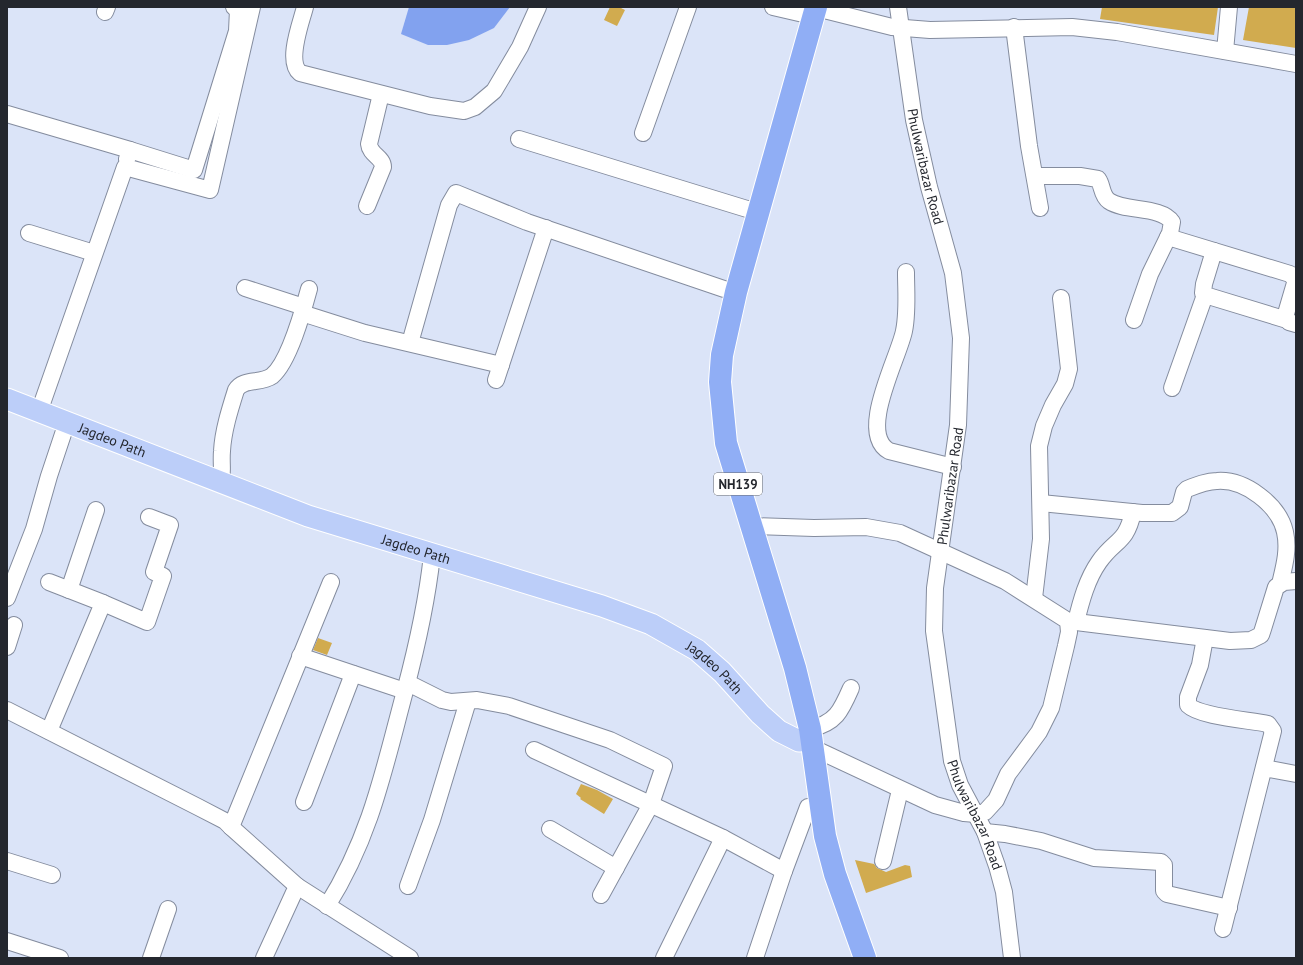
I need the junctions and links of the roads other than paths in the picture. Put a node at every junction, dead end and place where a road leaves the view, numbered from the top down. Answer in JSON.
{"nodes":[{"id":1,"x":234,"y":7,"type":"edge"},
{"id":2,"x":252,"y":7,"type":"edge"},
{"id":3,"x":305,"y":7,"type":"edge"},
{"id":4,"x":538,"y":7,"type":"edge"},
{"id":5,"x":688,"y":7,"type":"edge"},
{"id":6,"x":773,"y":7,"type":"edge"},
{"id":7,"x":898,"y":7,"type":"edge"},
{"id":8,"x":1229,"y":7,"type":"edge"},
{"id":9,"x":810,"y":10,"type":"edge"},
{"id":10,"x":900,"y":28,"type":"junction"},
{"id":11,"x":1014,"y":28,"type":"junction"},
{"id":12,"x":1225,"y":51,"type":"junction"},
{"id":13,"x":1296,"y":64,"type":"edge"},
{"id":14,"x":381,"y":94,"type":"junction"},
{"id":15,"x":7,"y":114,"type":"edge"},
{"id":16,"x":643,"y":134,"type":"dead end"},
{"id":17,"x":773,"y":135,"type":"junction"},
{"id":18,"x":519,"y":139,"type":"dead end"},
{"id":19,"x":130,"y":150,"type":"junction"},
{"id":20,"x":124,"y":166,"type":"junction"},
{"id":21,"x":1034,"y":176,"type":"junction"},
{"id":22,"x":367,"y":206,"type":"dead end"},
{"id":23,"x":1040,"y":208,"type":"dead end"},
{"id":24,"x":747,"y":209,"type":"junction"},
{"id":25,"x":546,"y":228,"type":"junction"},
{"id":26,"x":29,"y":233,"type":"dead end"},
{"id":27,"x":1168,"y":237,"type":"junction"},
{"id":28,"x":1214,"y":251,"type":"junction"},
{"id":29,"x":94,"y":253,"type":"junction"},
{"id":30,"x":906,"y":272,"type":"dead end"},
{"id":31,"x":246,"y":288,"type":"dead end"},
{"id":32,"x":309,"y":289,"type":"dead end"},
{"id":33,"x":724,"y":289,"type":"junction"},
{"id":34,"x":1205,"y":295,"type":"junction"},
{"id":35,"x":1061,"y":298,"type":"dead end"},
{"id":36,"x":303,"y":310,"type":"junction"},
{"id":37,"x":1134,"y":320,"type":"dead end"},
{"id":38,"x":1291,"y":322,"type":"edge"},
{"id":39,"x":410,"y":343,"type":"junction"},
{"id":40,"x":1172,"y":388,"type":"dead end"},
{"id":41,"x":7,"y":399,"type":"edge"},
{"id":42,"x":39,"y":412,"type":"junction"},
{"id":43,"x":67,"y":422,"type":"junction"},
{"id":44,"x":953,"y":467,"type":"junction"},
{"id":45,"x":221,"y":482,"type":"junction"},
{"id":46,"x":1041,"y":503,"type":"junction"},
{"id":47,"x":96,"y":510,"type":"dead end"},
{"id":48,"x":1133,"y":512,"type":"junction"},
{"id":49,"x":149,"y":517,"type":"dead end"},
{"id":50,"x":752,"y":526,"type":"junction"},
{"id":51,"x":940,"y":552,"type":"junction"},
{"id":52,"x":432,"y":555,"type":"junction"},
{"id":53,"x":758,"y":566,"type":"junction"},
{"id":54,"x":1296,"y":581,"type":"edge"},
{"id":55,"x":48,"y":582,"type":"dead end"},
{"id":56,"x":331,"y":582,"type":"dead end"},
{"id":57,"x":1280,"y":584,"type":"junction"},
{"id":58,"x":69,"y":590,"type":"junction"},
{"id":59,"x":7,"y":598,"type":"edge"},
{"id":60,"x":1034,"y":598,"type":"junction"},
{"id":61,"x":103,"y":603,"type":"junction"},
{"id":62,"x":1072,"y":621,"type":"junction"},
{"id":63,"x":14,"y":625,"type":"dead end"},
{"id":64,"x":1205,"y":638,"type":"junction"},
{"id":65,"x":7,"y":648,"type":"edge"},
{"id":66,"x":300,"y":656,"type":"junction"},
{"id":67,"x":353,"y":674,"type":"junction"},
{"id":68,"x":406,"y":687,"type":"junction"},
{"id":69,"x":851,"y":688,"type":"dead end"},
{"id":70,"x":468,"y":701,"type":"junction"},
{"id":71,"x":7,"y":710,"type":"edge"},
{"id":72,"x":49,"y":731,"type":"junction"},
{"id":73,"x":807,"y":739,"type":"junction"},
{"id":74,"x":534,"y":750,"type":"dead end"},
{"id":75,"x":1264,"y":768,"type":"junction"},
{"id":76,"x":1296,"y":774,"type":"edge"},
{"id":77,"x":900,"y":790,"type":"junction"},
{"id":78,"x":304,"y":802,"type":"dead end"},
{"id":79,"x":651,"y":804,"type":"junction"},
{"id":80,"x":808,"y":807,"type":"junction"},
{"id":81,"x":976,"y":814,"type":"junction"},
{"id":82,"x":231,"y":827,"type":"junction"},
{"id":83,"x":550,"y":829,"type":"dead end"},
{"id":84,"x":985,"y":832,"type":"junction"},
{"id":85,"x":723,"y":838,"type":"junction"},
{"id":86,"x":7,"y":861,"type":"edge"},
{"id":87,"x":883,"y":861,"type":"dead end"},
{"id":88,"x":616,"y":868,"type":"junction"},
{"id":89,"x":784,"y":870,"type":"junction"},
{"id":90,"x":52,"y":875,"type":"dead end"},
{"id":91,"x":297,"y":886,"type":"junction"},
{"id":92,"x":408,"y":886,"type":"dead end"},
{"id":93,"x":601,"y":895,"type":"dead end"},
{"id":94,"x":327,"y":906,"type":"junction"},
{"id":95,"x":840,"y":908,"type":"junction"},
{"id":96,"x":1229,"y":908,"type":"junction"},
{"id":97,"x":168,"y":909,"type":"dead end"},
{"id":98,"x":1223,"y":929,"type":"dead end"},
{"id":99,"x":7,"y":941,"type":"edge"},
{"id":100,"x":60,"y":958,"type":"edge"},
{"id":101,"x":151,"y":958,"type":"edge"},
{"id":102,"x":264,"y":958,"type":"edge"},
{"id":103,"x":410,"y":958,"type":"edge"},
{"id":104,"x":664,"y":958,"type":"edge"},
{"id":105,"x":755,"y":958,"type":"edge"},
{"id":106,"x":851,"y":958,"type":"edge"},
{"id":107,"x":865,"y":958,"type":"edge"},
{"id":108,"x":1012,"y":958,"type":"edge"}],
"edges":[{"from":1,"to":19,"type":"street"},
{"from":2,"to":20,"type":"street"},
{"from":3,"to":14,"type":"street"},
{"from":4,"to":14,"type":"street"},
{"from":5,"to":16,"type":"street"},
{"from":6,"to":9,"type":"street"},
{"from":7,"to":10,"type":"street","name":"Phulwaribazar Road"},
{"from":8,"to":12,"type":"street"},
{"from":9,"to":10,"type":"street"},
{"from":9,"to":17,"type":"highway","number":"NH139"},
{"from":10,"to":11,"type":"street"},
{"from":10,"to":44,"type":"street","name":"Phulwaribazar Road"},
{"from":11,"to":12,"type":"street"},
{"from":11,"to":21,"type":"street"},
{"from":12,"to":13,"type":"street"},
{"from":14,"to":22,"type":"street"},
{"from":15,"to":19,"type":"street"},
{"from":17,"to":24,"type":"highway","number":"NH139"},
{"from":17,"to":50,"type":"highway","number":"NH139"},
{"from":18,"to":24,"type":"street"},
{"from":19,"to":20,"type":"street"},
{"from":20,"to":29,"type":"street"},
{"from":21,"to":23,"type":"street"},
{"from":21,"to":27,"type":"street"},
{"from":24,"to":33,"type":"highway","number":"NH139"},
{"from":25,"to":33,"type":"street"},
{"from":25,"to":39,"type":"street"},
{"from":25,"to":39,"type":"street"},
{"from":26,"to":29,"type":"street"},
{"from":27,"to":28,"type":"street"},
{"from":27,"to":37,"type":"street"},
{"from":28,"to":34,"type":"street"},
{"from":28,"to":38,"type":"street"},
{"from":29,"to":42,"type":"street"},
{"from":30,"to":44,"type":"street"},
{"from":31,"to":36,"type":"street"},
{"from":32,"to":36,"type":"street"},
{"from":33,"to":53,"type":"highway","number":"NH139"},
{"from":34,"to":38,"type":"street"},
{"from":34,"to":40,"type":"street"},
{"from":35,"to":46,"type":"street"},
{"from":36,"to":39,"type":"street"},
{"from":36,"to":45,"type":"street"},
{"from":41,"to":42,"type":"main road","name":"Jagdeo Path"},
{"from":42,"to":43,"type":"main road","name":"Jagdeo Path"},
{"from":43,"to":45,"type":"main road","name":"Jagdeo Path"},
{"from":43,"to":59,"type":"street"},
{"from":44,"to":51,"type":"street","name":"Phulwaribazar Road"},
{"from":45,"to":52,"type":"main road","name":"Jagdeo Path"},
{"from":46,"to":48,"type":"street"},
{"from":46,"to":60,"type":"street"},
{"from":47,"to":58,"type":"street"},
{"from":48,"to":57,"type":"street"},
{"from":48,"to":62,"type":"street"},
{"from":49,"to":61,"type":"street"},
{"from":50,"to":51,"type":"street"},
{"from":50,"to":53,"type":"highway","number":"NH139"},
{"from":51,"to":60,"type":"street"},
{"from":51,"to":81,"type":"street","name":"Phulwaribazar Road"},
{"from":52,"to":68,"type":"street"},
{"from":52,"to":73,"type":"main road","name":"Jagdeo Path"},
{"from":53,"to":73,"type":"highway","number":"NH139"},
{"from":54,"to":57,"type":"street"},
{"from":55,"to":58,"type":"street"},
{"from":56,"to":66,"type":"street"},
{"from":57,"to":64,"type":"street"},
{"from":58,"to":61,"type":"street"},
{"from":60,"to":62,"type":"street"},
{"from":61,"to":72,"type":"street"},
{"from":62,"to":64,"type":"street"},
{"from":62,"to":81,"type":"street"},
{"from":63,"to":65,"type":"street"},
{"from":64,"to":75,"type":"street"},
{"from":66,"to":67,"type":"street"},
{"from":66,"to":82,"type":"street"},
{"from":67,"to":68,"type":"street"},
{"from":67,"to":78,"type":"street"},
{"from":68,"to":70,"type":"street"},
{"from":68,"to":94,"type":"street"},
{"from":69,"to":73,"type":"street"},
{"from":70,"to":79,"type":"street"},
{"from":70,"to":92,"type":"street"},
{"from":71,"to":72,"type":"street"},
{"from":72,"to":82,"type":"street"},
{"from":73,"to":77,"type":"street"},
{"from":73,"to":80,"type":"highway","number":"NH139"},
{"from":73,"to":95,"type":"highway","number":"NH139"},
{"from":74,"to":79,"type":"street"},
{"from":75,"to":76,"type":"street"},
{"from":75,"to":96,"type":"street"},
{"from":77,"to":81,"type":"street"},
{"from":77,"to":87,"type":"street"},
{"from":79,"to":85,"type":"street"},
{"from":79,"to":88,"type":"street"},
{"from":80,"to":89,"type":"street"},
{"from":80,"to":95,"type":"highway","number":"NH139"},
{"from":81,"to":84,"type":"street","name":"Phulwaribazar Road"},
{"from":82,"to":91,"type":"street"},
{"from":83,"to":88,"type":"street"},
{"from":84,"to":96,"type":"street"},
{"from":84,"to":108,"type":"street","name":"Phulwaribazar Road"},
{"from":85,"to":89,"type":"street"},
{"from":85,"to":104,"type":"street"},
{"from":86,"to":90,"type":"street"},
{"from":88,"to":93,"type":"street"},
{"from":89,"to":105,"type":"street"},
{"from":91,"to":94,"type":"street"},
{"from":91,"to":102,"type":"street"},
{"from":94,"to":103,"type":"street"},
{"from":95,"to":106,"type":"highway","number":"NH139"},
{"from":95,"to":107,"type":"highway","number":"NH139"},
{"from":96,"to":98,"type":"street"},
{"from":97,"to":101,"type":"street"},
{"from":99,"to":100,"type":"street"}]}
